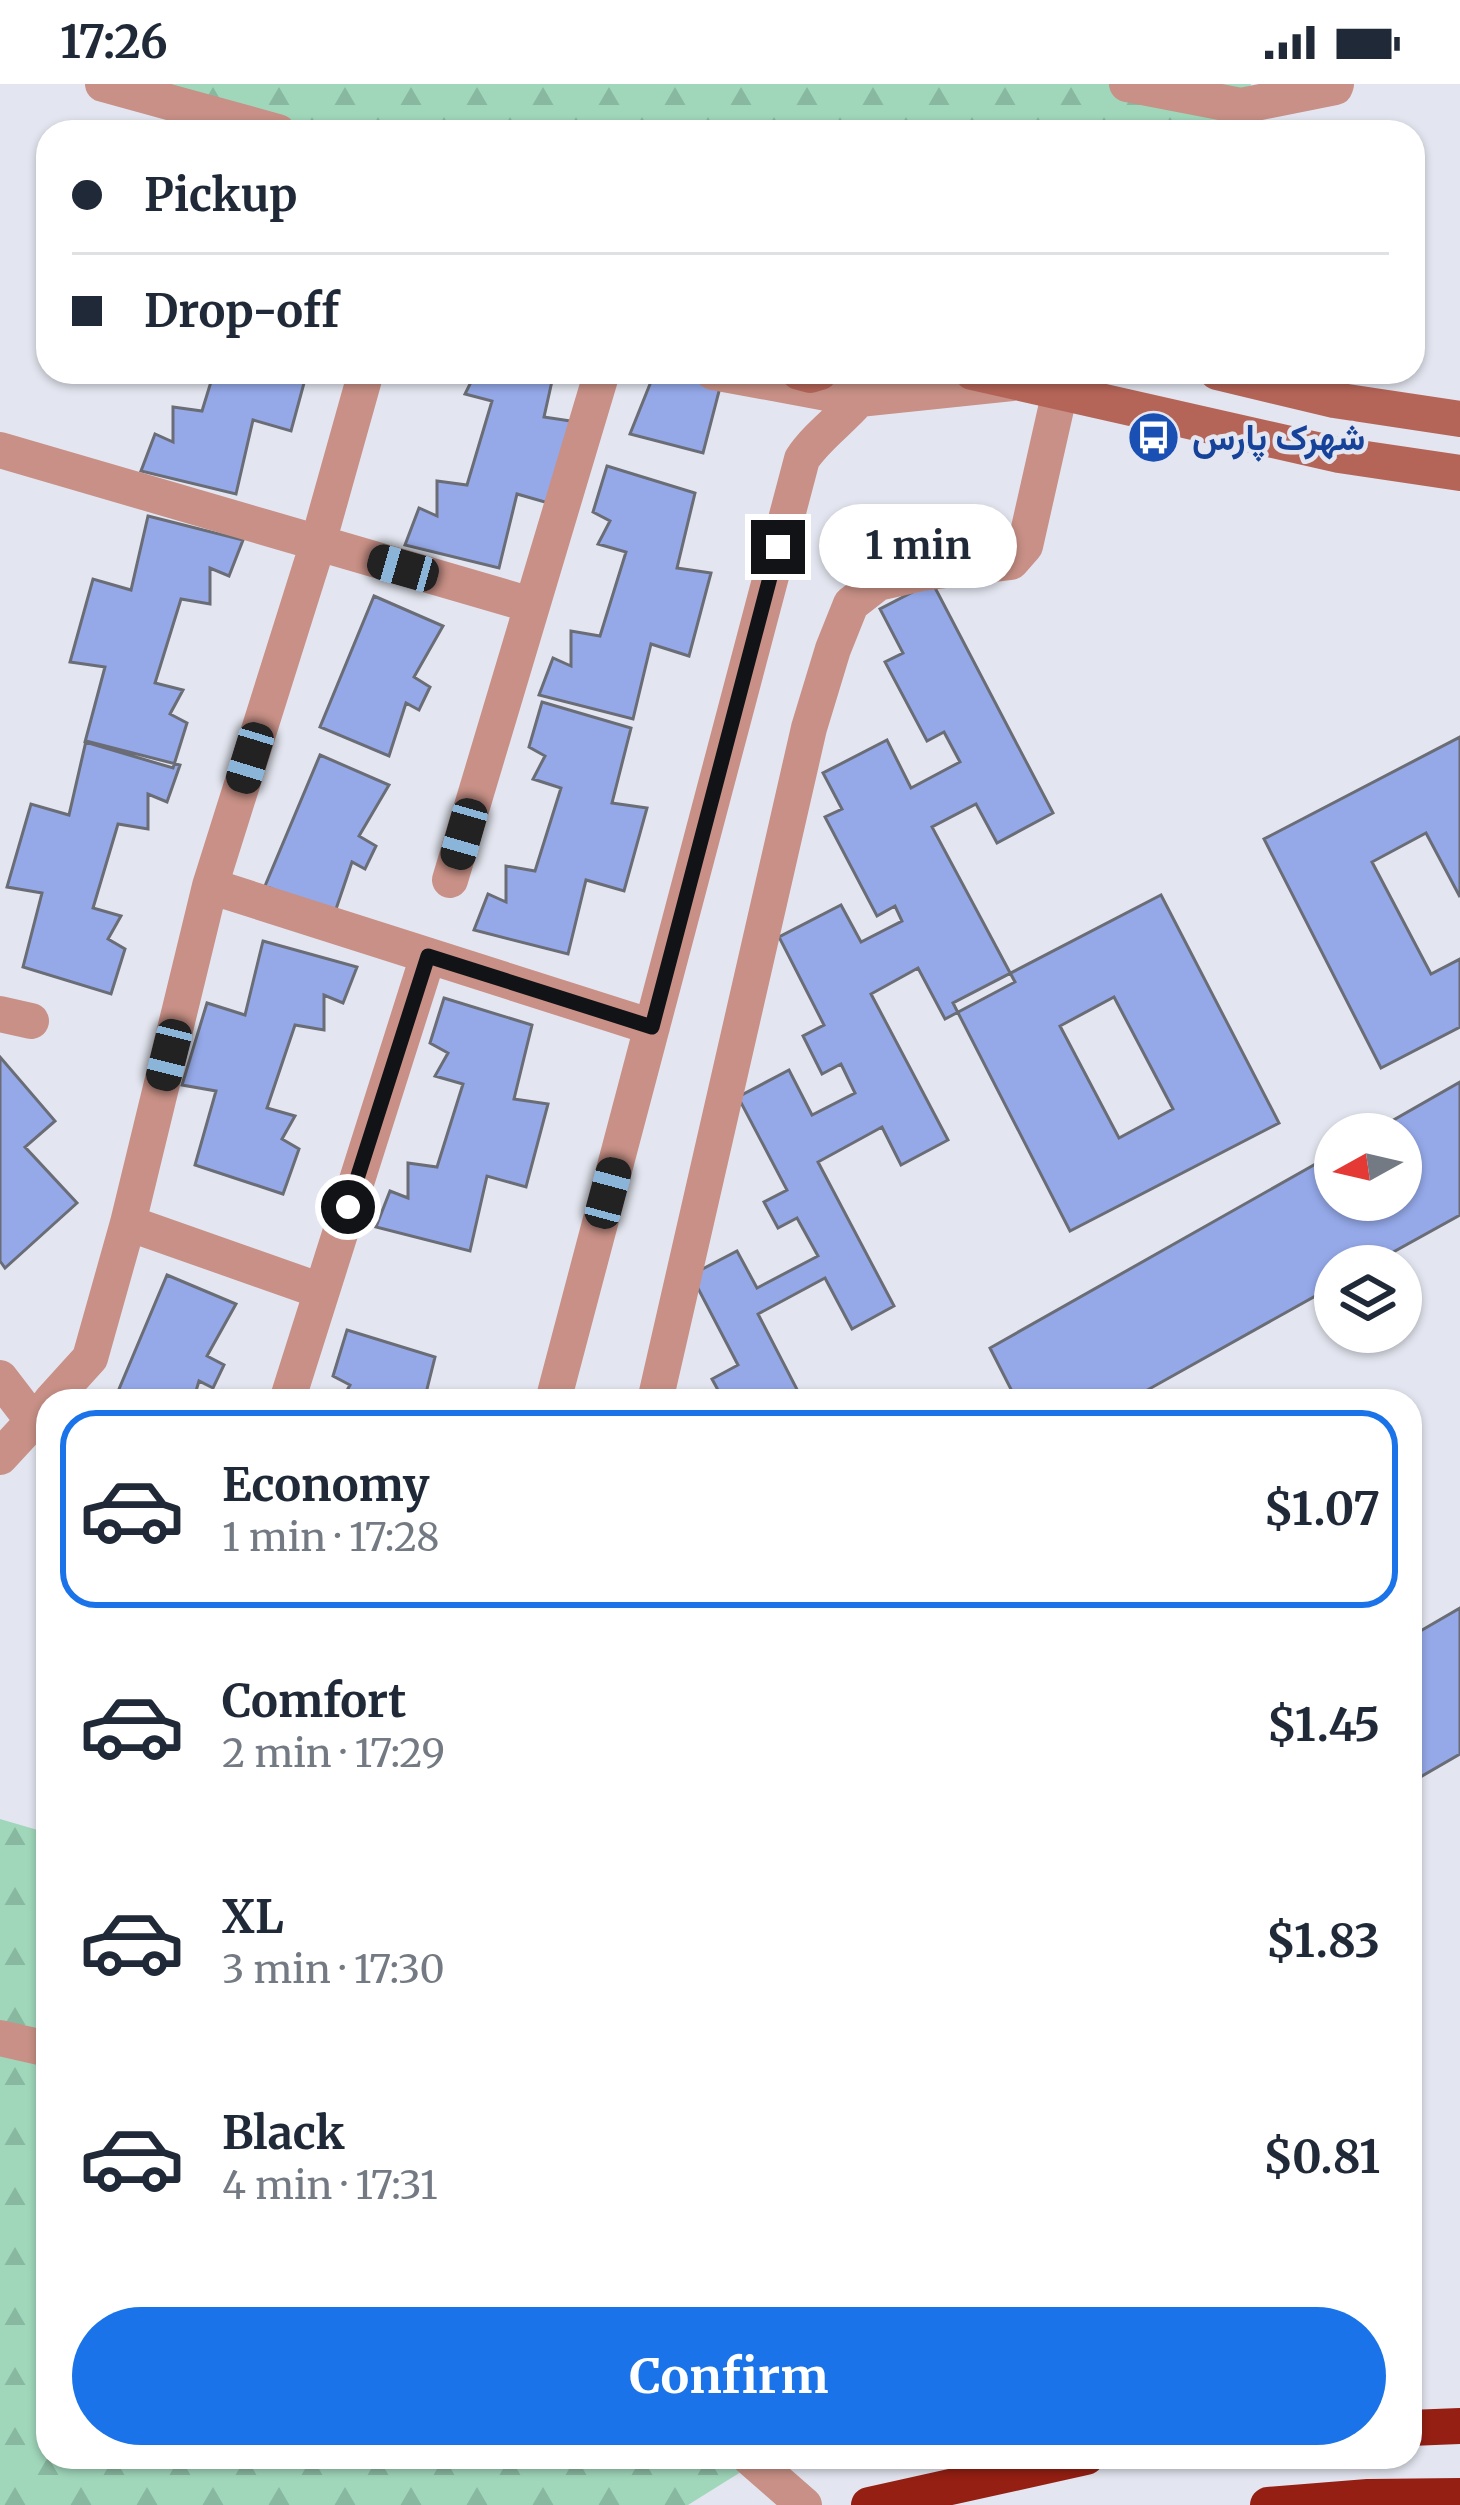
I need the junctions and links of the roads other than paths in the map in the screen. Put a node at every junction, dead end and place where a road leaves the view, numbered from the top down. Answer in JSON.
{"nodes":[{"id":1,"x":103,"y":84,"type":"edge"},
{"id":2,"x":1127,"y":84,"type":"edge"},
{"id":3,"x":1336,"y":84,"type":"edge"},
{"id":4,"x":234,"y":120,"type":"edge"},
{"id":5,"x":363,"y":384,"type":"edge"},
{"id":6,"x":598,"y":384,"type":"edge"},
{"id":7,"x":917,"y":384,"type":"edge"},
{"id":8,"x":1063,"y":384,"type":"edge"},
{"id":9,"x":1071,"y":384,"type":"edge"},
{"id":10,"x":1267,"y":384,"type":"edge"},
{"id":11,"x":867,"y":385,"type":"edge"},
{"id":12,"x":1460,"y":419,"type":"edge"},
{"id":13,"x":0,"y":450,"type":"edge"},
{"id":14,"x":1460,"y":473,"type":"edge"},
{"id":15,"x":318,"y":543,"type":"junction"},
{"id":16,"x":531,"y":605,"type":"junction"},
{"id":17,"x":450,"y":880,"type":"dead end"},
{"id":18,"x":210,"y":886,"type":"junction"},
{"id":19,"x":428,"y":956,"type":"junction"},
{"id":20,"x":652,"y":1027,"type":"junction"},
{"id":21,"x":128,"y":1223,"type":"junction"},
{"id":22,"x":321,"y":1291,"type":"junction"},
{"id":23,"x":0,"y":1378,"type":"edge"},
{"id":24,"x":65,"y":1389,"type":"edge"},
{"id":25,"x":291,"y":1389,"type":"edge"},
{"id":26,"x":556,"y":1389,"type":"edge"},
{"id":27,"x":659,"y":1389,"type":"edge"},
{"id":28,"x":36,"y":1394,"type":"edge"},
{"id":29,"x":36,"y":1421,"type":"edge"},
{"id":30,"x":0,"y":1457,"type":"edge"},
{"id":31,"x":0,"y":2038,"type":"edge"},
{"id":32,"x":36,"y":2046,"type":"edge"},
{"id":33,"x":1460,"y":2426,"type":"edge"},
{"id":34,"x":1422,"y":2428,"type":"edge"},
{"id":35,"x":763,"y":2469,"type":"edge"},
{"id":36,"x":1032,"y":2469,"type":"edge"},
{"id":37,"x":1460,"y":2496,"type":"edge"},
{"id":38,"x":804,"y":2505,"type":"edge"},
{"id":39,"x":869,"y":2505,"type":"edge"},
{"id":40,"x":1268,"y":2505,"type":"edge"}],
"edges":[{"from":1,"to":4,"type":"street"},
{"from":2,"to":3,"type":"street"},
{"from":5,"to":15,"type":"street"},
{"from":6,"to":16,"type":"street"},
{"from":7,"to":11,"type":"street"},
{"from":8,"to":27,"type":"street"},
{"from":9,"to":14,"type":"main road"},
{"from":10,"to":12,"type":"main road"},
{"from":11,"to":20,"type":"street"},
{"from":13,"to":15,"type":"street"},
{"from":15,"to":16,"type":"street"},
{"from":15,"to":18,"type":"street"},
{"from":16,"to":17,"type":"street"},
{"from":18,"to":19,"type":"street"},
{"from":18,"to":21,"type":"street"},
{"from":19,"to":20,"type":"street"},
{"from":19,"to":22,"type":"street"},
{"from":20,"to":26,"type":"street"},
{"from":21,"to":22,"type":"street"},
{"from":21,"to":24,"type":"street"},
{"from":22,"to":25,"type":"street"},
{"from":23,"to":28,"type":"street"},
{"from":29,"to":30,"type":"street"},
{"from":31,"to":32,"type":"street"},
{"from":33,"to":34,"type":"highway"},
{"from":35,"to":38,"type":"street"},
{"from":36,"to":39,"type":"highway"},
{"from":37,"to":40,"type":"highway"}]}
